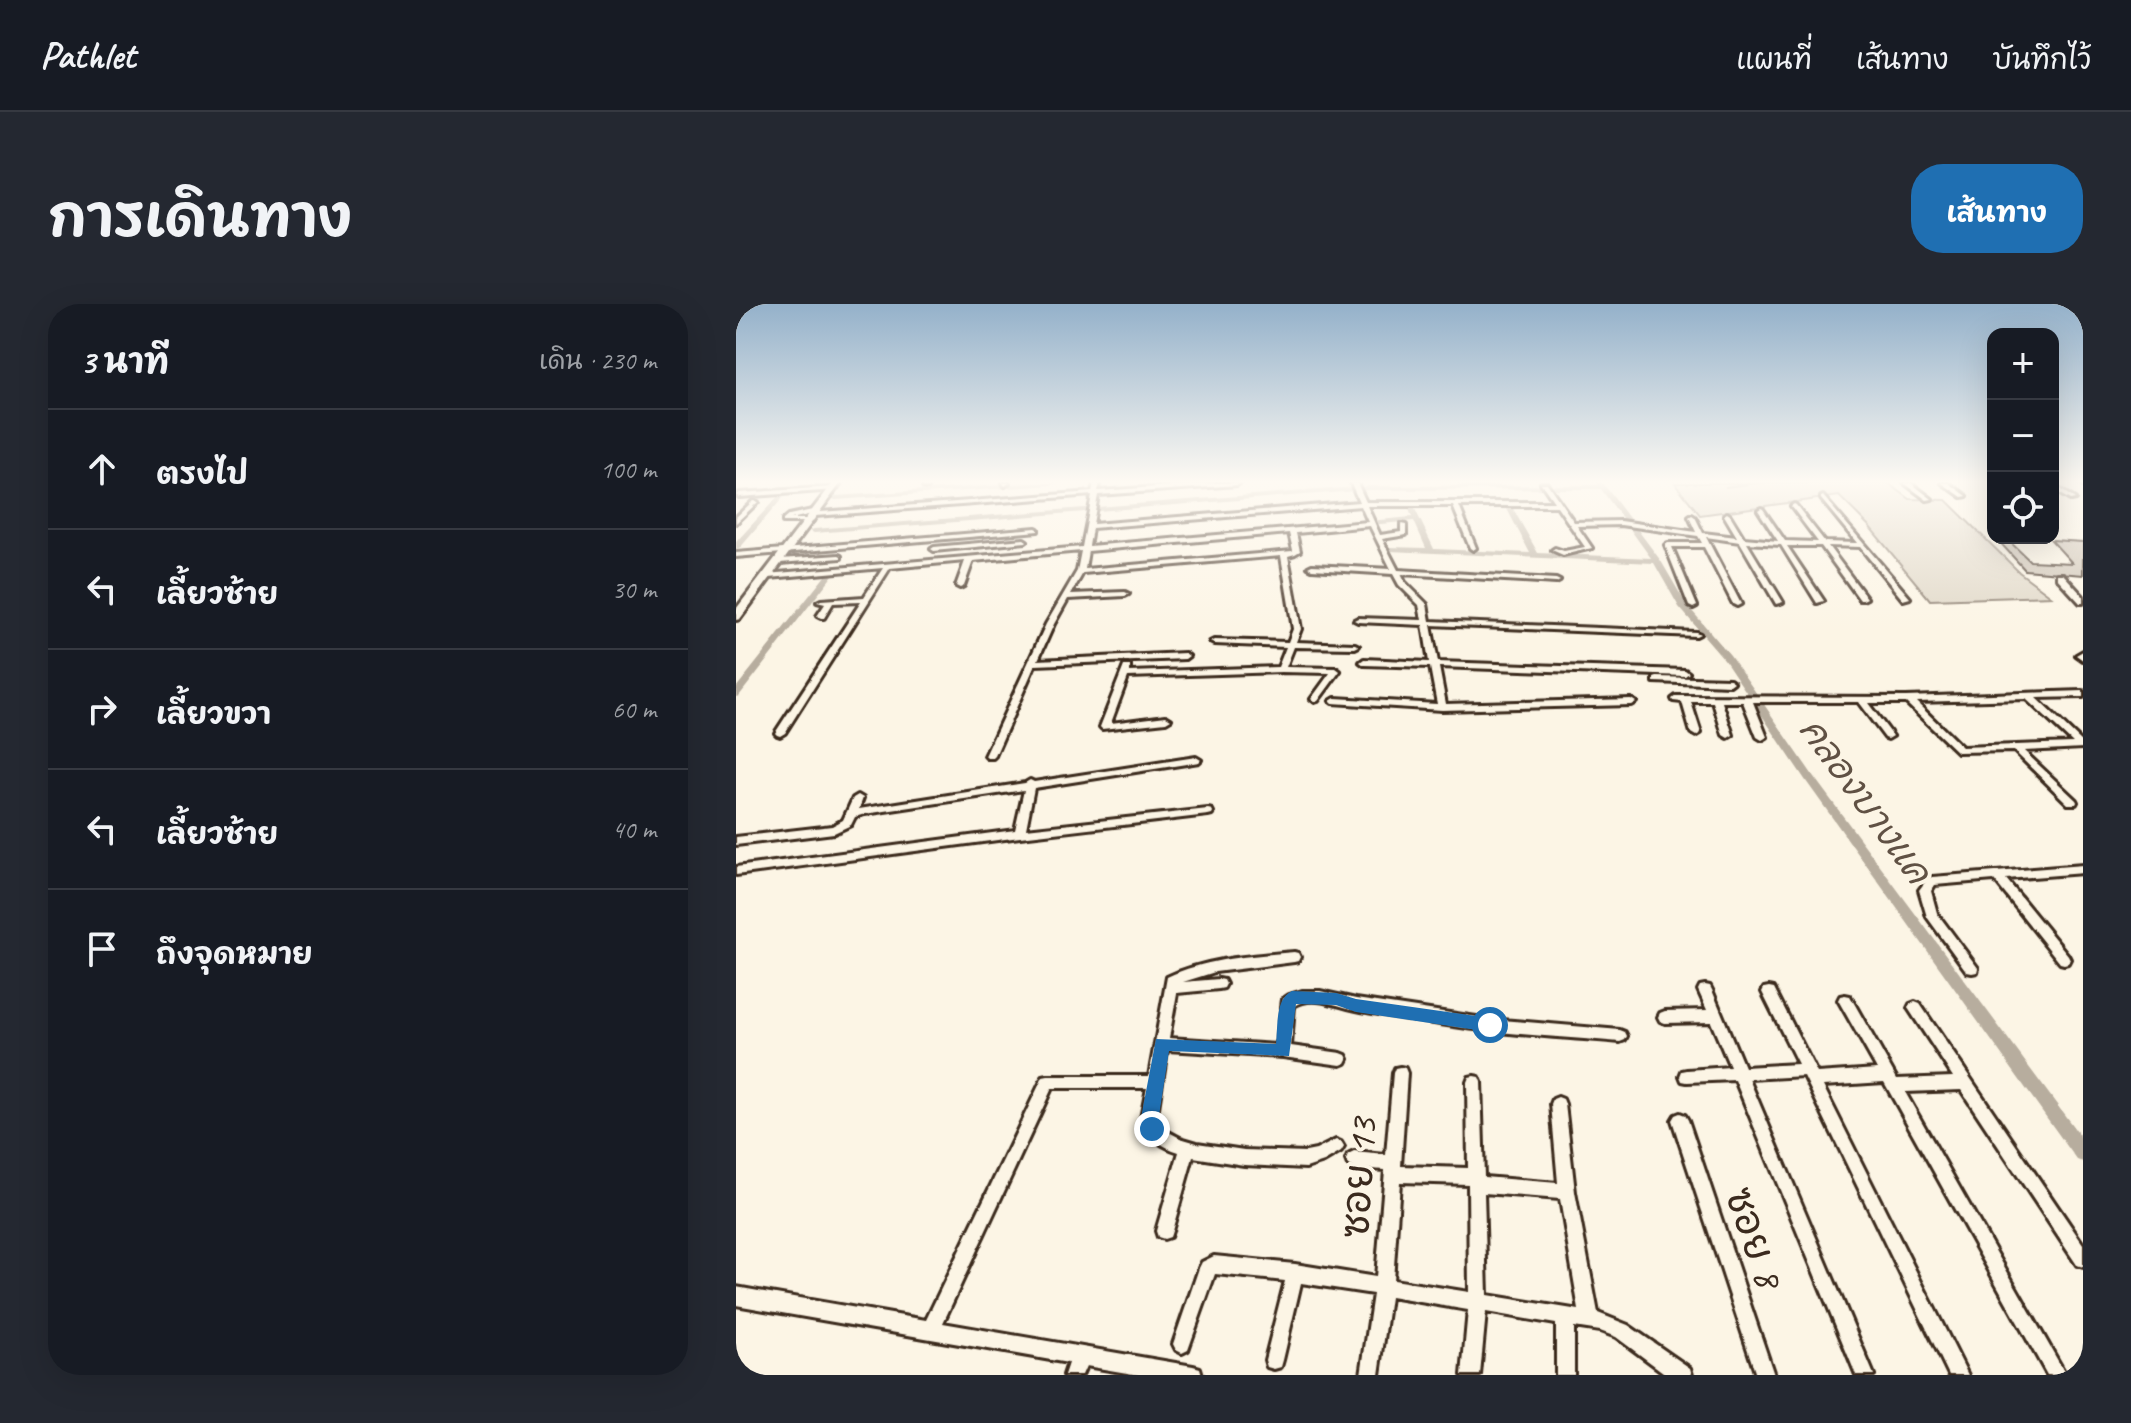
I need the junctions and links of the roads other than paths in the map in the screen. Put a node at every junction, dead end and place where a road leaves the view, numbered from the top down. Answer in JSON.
{"nodes":[{"id":1,"x":801,"y":533,"type":"edge"},
{"id":2,"x":998,"y":533,"type":"edge"},
{"id":3,"x":1087,"y":533,"type":"edge"},
{"id":4,"x":1268,"y":533,"type":"edge"},
{"id":5,"x":1292,"y":533,"type":"edge"},
{"id":6,"x":1376,"y":533,"type":"edge"},
{"id":7,"x":1404,"y":533,"type":"edge"},
{"id":8,"x":1467,"y":533,"type":"edge"},
{"id":9,"x":1577,"y":533,"type":"edge"},
{"id":10,"x":1688,"y":533,"type":"edge"},
{"id":11,"x":1738,"y":533,"type":"edge"},
{"id":12,"x":1777,"y":533,"type":"edge"},
{"id":13,"x":1815,"y":533,"type":"edge"},
{"id":14,"x":1852,"y":533,"type":"edge"},
{"id":15,"x":985,"y":534,"type":"junction"},
{"id":16,"x":1701,"y":535,"type":"junction"},
{"id":17,"x":1232,"y":536,"type":"junction"},
{"id":18,"x":1378,"y":537,"type":"junction"},
{"id":19,"x":1024,"y":541,"type":"dead end"},
{"id":20,"x":1743,"y":541,"type":"junction"},
{"id":21,"x":1784,"y":544,"type":"junction"},
{"id":22,"x":1823,"y":544,"type":"junction"},
{"id":23,"x":981,"y":545,"type":"junction"},
{"id":24,"x":1706,"y":545,"type":"junction"},
{"id":25,"x":1862,"y":545,"type":"junction"},
{"id":26,"x":1085,"y":546,"type":"junction"},
{"id":27,"x":1473,"y":548,"type":"dead end"},
{"id":28,"x":934,"y":549,"type":"dead end"},
{"id":29,"x":789,"y":550,"type":"junction"},
{"id":30,"x":1555,"y":550,"type":"dead end"},
{"id":31,"x":1234,"y":554,"type":"dead end"},
{"id":32,"x":1284,"y":554,"type":"junction"},
{"id":33,"x":736,"y":555,"type":"edge"},
{"id":34,"x":839,"y":557,"type":"dead end"},
{"id":35,"x":970,"y":558,"type":"junction"},
{"id":36,"x":780,"y":561,"type":"junction"},
{"id":37,"x":888,"y":566,"type":"junction"},
{"id":38,"x":1312,"y":567,"type":"dead end"},
{"id":39,"x":1081,"y":571,"type":"junction"},
{"id":40,"x":1396,"y":572,"type":"junction"},
{"id":41,"x":769,"y":576,"type":"junction"},
{"id":42,"x":2060,"y":576,"type":"dead end"},
{"id":43,"x":1556,"y":581,"type":"dead end"},
{"id":44,"x":960,"y":586,"type":"dead end"},
{"id":45,"x":1125,"y":594,"type":"dead end"},
{"id":46,"x":1065,"y":597,"type":"junction"},
{"id":47,"x":1863,"y":598,"type":"dead end"},
{"id":48,"x":1906,"y":598,"type":"dead end"},
{"id":49,"x":866,"y":599,"type":"junction"},
{"id":50,"x":831,"y":601,"type":"junction"},
{"id":51,"x":1820,"y":601,"type":"dead end"},
{"id":52,"x":2083,"y":601,"type":"edge"},
{"id":53,"x":821,"y":602,"type":"dead end"},
{"id":54,"x":1779,"y":602,"type":"dead end"},
{"id":55,"x":1737,"y":604,"type":"dead end"},
{"id":56,"x":1693,"y":606,"type":"dead end"},
{"id":57,"x":821,"y":616,"type":"dead end"},
{"id":58,"x":736,"y":617,"type":"edge"},
{"id":59,"x":1358,"y":620,"type":"dead end"},
{"id":60,"x":1426,"y":622,"type":"junction"},
{"id":61,"x":1696,"y":634,"type":"dead end"},
{"id":62,"x":1214,"y":642,"type":"dead end"},
{"id":63,"x":1292,"y":644,"type":"junction"},
{"id":64,"x":1355,"y":646,"type":"dead end"},
{"id":65,"x":1185,"y":656,"type":"dead end"},
{"id":66,"x":1130,"y":660,"type":"junction"},
{"id":67,"x":1364,"y":662,"type":"dead end"},
{"id":68,"x":1033,"y":663,"type":"junction"},
{"id":69,"x":1433,"y":663,"type":"junction"},
{"id":70,"x":1281,"y":669,"type":"junction"},
{"id":71,"x":1645,"y":671,"type":"junction"},
{"id":72,"x":1685,"y":673,"type":"dead end"},
{"id":73,"x":1124,"y":675,"type":"junction"},
{"id":74,"x":1657,"y":680,"type":"junction"},
{"id":75,"x":1730,"y":682,"type":"dead end"},
{"id":76,"x":2083,"y":694,"type":"edge"},
{"id":77,"x":2029,"y":697,"type":"junction"},
{"id":78,"x":1676,"y":698,"type":"junction"},
{"id":79,"x":1315,"y":699,"type":"dead end"},
{"id":80,"x":1861,"y":700,"type":"junction"},
{"id":81,"x":1908,"y":700,"type":"junction"},
{"id":82,"x":1335,"y":701,"type":"dead end"},
{"id":83,"x":1717,"y":701,"type":"junction"},
{"id":84,"x":1631,"y":702,"type":"dead end"},
{"id":85,"x":1748,"y":702,"type":"junction"},
{"id":86,"x":1442,"y":707,"type":"junction"},
{"id":87,"x":1166,"y":719,"type":"dead end"},
{"id":88,"x":780,"y":733,"type":"dead end"},
{"id":89,"x":1696,"y":733,"type":"dead end"},
{"id":90,"x":1728,"y":735,"type":"dead end"},
{"id":91,"x":1888,"y":736,"type":"dead end"},
{"id":92,"x":1762,"y":737,"type":"dead end"},
{"id":93,"x":2017,"y":749,"type":"junction"},
{"id":94,"x":990,"y":756,"type":"dead end"},
{"id":95,"x":1196,"y":760,"type":"dead end"},
{"id":96,"x":1030,"y":783,"type":"junction"},
{"id":97,"x":858,"y":798,"type":"dead end"},
{"id":98,"x":2072,"y":802,"type":"dead end"},
{"id":99,"x":1208,"y":812,"type":"dead end"},
{"id":100,"x":851,"y":815,"type":"junction"},
{"id":101,"x":1020,"y":833,"type":"junction"},
{"id":102,"x":736,"y":841,"type":"edge"},
{"id":103,"x":2082,"y":870,"type":"edge"},
{"id":104,"x":736,"y":871,"type":"edge"},
{"id":105,"x":1996,"y":875,"type":"junction"},
{"id":106,"x":1294,"y":957,"type":"dead end"},
{"id":107,"x":2064,"y":959,"type":"dead end"},
{"id":108,"x":1972,"y":968,"type":"dead end"},
{"id":109,"x":1219,"y":984,"type":"dead end"},
{"id":110,"x":1171,"y":988,"type":"junction"},
{"id":111,"x":1705,"y":990,"type":"dead end"},
{"id":112,"x":1769,"y":992,"type":"dead end"},
{"id":113,"x":1845,"y":1000,"type":"dead end"},
{"id":114,"x":1915,"y":1008,"type":"dead end"},
{"id":115,"x":1715,"y":1016,"type":"junction"},
{"id":116,"x":1665,"y":1017,"type":"dead end"},
{"id":117,"x":1620,"y":1036,"type":"dead end"},
{"id":118,"x":1162,"y":1044,"type":"junction"},
{"id":119,"x":1283,"y":1051,"type":"junction"},
{"id":120,"x":1341,"y":1059,"type":"dead end"},
{"id":121,"x":1400,"y":1073,"type":"dead end"},
{"id":122,"x":1740,"y":1075,"type":"junction"},
{"id":123,"x":1810,"y":1075,"type":"junction"},
{"id":124,"x":1687,"y":1076,"type":"dead end"},
{"id":125,"x":1891,"y":1080,"type":"junction"},
{"id":126,"x":1155,"y":1082,"type":"junction"},
{"id":127,"x":1474,"y":1082,"type":"dead end"},
{"id":128,"x":1965,"y":1083,"type":"junction"},
{"id":129,"x":1558,"y":1104,"type":"dead end"},
{"id":130,"x":1680,"y":1120,"type":"dead end"},
{"id":131,"x":1336,"y":1147,"type":"dead end"},
{"id":132,"x":1188,"y":1149,"type":"junction"},
{"id":133,"x":1354,"y":1160,"type":"dead end"},
{"id":134,"x":1393,"y":1168,"type":"junction"},
{"id":135,"x":1476,"y":1180,"type":"junction"},
{"id":136,"x":1567,"y":1192,"type":"junction"},
{"id":137,"x":1164,"y":1231,"type":"dead end"},
{"id":138,"x":2083,"y":1259,"type":"edge"},
{"id":139,"x":1295,"y":1273,"type":"junction"},
{"id":140,"x":1383,"y":1288,"type":"junction"},
{"id":141,"x":736,"y":1296,"type":"edge"},
{"id":142,"x":1478,"y":1303,"type":"junction"},
{"id":143,"x":1565,"y":1317,"type":"junction"},
{"id":144,"x":1590,"y":1320,"type":"junction"},
{"id":145,"x":931,"y":1329,"type":"junction"},
{"id":146,"x":1182,"y":1344,"type":"dead end"},
{"id":147,"x":1080,"y":1355,"type":"junction"},
{"id":148,"x":1274,"y":1360,"type":"dead end"},
{"id":149,"x":1162,"y":1372,"type":"edge"},
{"id":150,"x":1073,"y":1375,"type":"edge"},
{"id":151,"x":1193,"y":1375,"type":"edge"},
{"id":152,"x":1370,"y":1375,"type":"edge"},
{"id":153,"x":1471,"y":1375,"type":"edge"},
{"id":154,"x":1565,"y":1375,"type":"edge"},
{"id":155,"x":1683,"y":1375,"type":"edge"},
{"id":156,"x":1765,"y":1375,"type":"edge"},
{"id":157,"x":1865,"y":1375,"type":"edge"},
{"id":158,"x":1959,"y":1375,"type":"edge"},
{"id":159,"x":2057,"y":1375,"type":"edge"}],
"edges":[{"from":1,"to":29,"type":"street"},
{"from":2,"to":15,"type":"street"},
{"from":3,"to":26,"type":"street"},
{"from":4,"to":17,"type":"street"},
{"from":5,"to":32,"type":"street"},
{"from":6,"to":18,"type":"street"},
{"from":7,"to":18,"type":"street"},
{"from":8,"to":27,"type":"street"},
{"from":9,"to":30,"type":"street"},
{"from":10,"to":16,"type":"street"},
{"from":11,"to":20,"type":"street"},
{"from":12,"to":21,"type":"street"},
{"from":13,"to":22,"type":"street"},
{"from":14,"to":25,"type":"street"},
{"from":15,"to":23,"type":"street"},
{"from":15,"to":29,"type":"street"},
{"from":16,"to":20,"type":"street"},
{"from":16,"to":24,"type":"street"},
{"from":17,"to":26,"type":"street"},
{"from":17,"to":31,"type":"street"},
{"from":18,"to":40,"type":"street"},
{"from":19,"to":23,"type":"street"},
{"from":20,"to":21,"type":"street"},
{"from":20,"to":54,"type":"street"},
{"from":21,"to":22,"type":"street"},
{"from":21,"to":51,"type":"street"},
{"from":22,"to":25,"type":"street"},
{"from":22,"to":47,"type":"street"},
{"from":23,"to":28,"type":"street"},
{"from":24,"to":55,"type":"street"},
{"from":24,"to":56,"type":"street"},
{"from":25,"to":48,"type":"street"},
{"from":26,"to":35,"type":"street"},
{"from":26,"to":39,"type":"street"},
{"from":29,"to":33,"type":"street"},
{"from":29,"to":36,"type":"street"},
{"from":32,"to":39,"type":"street"},
{"from":32,"to":63,"type":"street"},
{"from":34,"to":36,"type":"street"},
{"from":35,"to":37,"type":"street"},
{"from":35,"to":44,"type":"street"},
{"from":36,"to":41,"type":"street"},
{"from":37,"to":41,"type":"street"},
{"from":37,"to":49,"type":"street"},
{"from":38,"to":40,"type":"street"},
{"from":39,"to":46,"type":"street"},
{"from":40,"to":43,"type":"street"},
{"from":40,"to":60,"type":"street"},
{"from":41,"to":58,"type":"street"},
{"from":42,"to":52,"type":"street"},
{"from":45,"to":46,"type":"street"},
{"from":46,"to":68,"type":"street"},
{"from":49,"to":50,"type":"street"},
{"from":49,"to":88,"type":"street"},
{"from":50,"to":53,"type":"street"},
{"from":50,"to":57,"type":"street"},
{"from":59,"to":60,"type":"street"},
{"from":60,"to":61,"type":"street"},
{"from":60,"to":69,"type":"street"},
{"from":62,"to":63,"type":"street"},
{"from":63,"to":64,"type":"street"},
{"from":63,"to":70,"type":"street"},
{"from":65,"to":66,"type":"street"},
{"from":66,"to":68,"type":"street"},
{"from":66,"to":73,"type":"street"},
{"from":67,"to":69,"type":"street"},
{"from":68,"to":94,"type":"street"},
{"from":69,"to":71,"type":"street"},
{"from":69,"to":86,"type":"street"},
{"from":70,"to":73,"type":"street"},
{"from":70,"to":79,"type":"street"},
{"from":71,"to":72,"type":"street"},
{"from":71,"to":74,"type":"street"},
{"from":73,"to":87,"type":"street"},
{"from":74,"to":75,"type":"street"},
{"from":74,"to":78,"type":"street"},
{"from":76,"to":77,"type":"street"},
{"from":77,"to":81,"type":"street"},
{"from":77,"to":93,"type":"street"},
{"from":78,"to":83,"type":"street"},
{"from":78,"to":89,"type":"street"},
{"from":80,"to":81,"type":"street"},
{"from":80,"to":85,"type":"street"},
{"from":80,"to":91,"type":"street"},
{"from":81,"to":93,"type":"street"},
{"from":82,"to":86,"type":"street"},
{"from":83,"to":85,"type":"street"},
{"from":83,"to":90,"type":"street"},
{"from":84,"to":86,"type":"street"},
{"from":85,"to":92,"type":"street"},
{"from":93,"to":98,"type":"street"},
{"from":95,"to":96,"type":"street"},
{"from":96,"to":100,"type":"street"},
{"from":96,"to":101,"type":"street"},
{"from":97,"to":100,"type":"street"},
{"from":99,"to":101,"type":"street"},
{"from":100,"to":102,"type":"street"},
{"from":101,"to":104,"type":"street"},
{"from":103,"to":105,"type":"street"},
{"from":105,"to":107,"type":"street"},
{"from":105,"to":108,"type":"street"},
{"from":106,"to":110,"type":"street"},
{"from":109,"to":110,"type":"street"},
{"from":110,"to":118,"type":"street"},
{"from":111,"to":115,"type":"street"},
{"from":112,"to":123,"type":"street"},
{"from":113,"to":125,"type":"street"},
{"from":114,"to":128,"type":"street"},
{"from":115,"to":116,"type":"street"},
{"from":115,"to":122,"type":"street"},
{"from":117,"to":119,"type":"street"},
{"from":118,"to":119,"type":"street"},
{"from":118,"to":126,"type":"street"},
{"from":119,"to":120,"type":"street"},
{"from":121,"to":134,"type":"street","name":"ซอย 13"},
{"from":122,"to":123,"type":"street"},
{"from":122,"to":124,"type":"street"},
{"from":122,"to":157,"type":"street"},
{"from":123,"to":125,"type":"street"},
{"from":123,"to":158,"type":"street"},
{"from":125,"to":128,"type":"street"},
{"from":125,"to":159,"type":"street"},
{"from":126,"to":132,"type":"street"},
{"from":126,"to":145,"type":"street"},
{"from":127,"to":135,"type":"street"},
{"from":128,"to":138,"type":"street"},
{"from":129,"to":136,"type":"street"},
{"from":130,"to":156,"type":"street","name":"ซอย 8"},
{"from":131,"to":132,"type":"street"},
{"from":132,"to":137,"type":"street"},
{"from":133,"to":134,"type":"street"},
{"from":134,"to":135,"type":"street"},
{"from":134,"to":140,"type":"street","name":"ซอย 13"},
{"from":135,"to":136,"type":"street"},
{"from":135,"to":142,"type":"street"},
{"from":136,"to":144,"type":"street"},
{"from":139,"to":140,"type":"street"},
{"from":139,"to":146,"type":"street"},
{"from":139,"to":148,"type":"street"},
{"from":140,"to":142,"type":"street"},
{"from":140,"to":152,"type":"street","name":"ซอย 13"},
{"from":141,"to":145,"type":"street"},
{"from":142,"to":143,"type":"street"},
{"from":142,"to":153,"type":"street"},
{"from":143,"to":144,"type":"street"},
{"from":143,"to":154,"type":"street"},
{"from":144,"to":155,"type":"street"},
{"from":145,"to":147,"type":"street"},
{"from":147,"to":149,"type":"street"},
{"from":147,"to":150,"type":"street"},
{"from":149,"to":151,"type":"street"}]}
